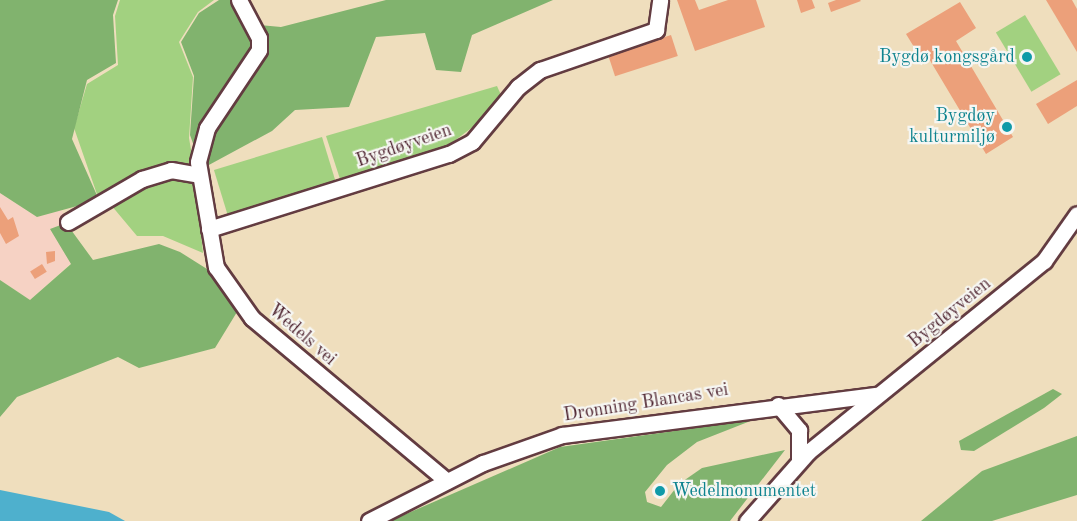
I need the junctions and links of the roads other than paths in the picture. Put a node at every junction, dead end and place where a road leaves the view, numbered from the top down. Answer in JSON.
{"nodes":[{"id":1,"x":238,"y":0,"type":"edge"},
{"id":2,"x":660,"y":0,"type":"edge"},
{"id":3,"x":198,"y":176,"type":"junction"},
{"id":4,"x":1077,"y":214,"type":"edge"},
{"id":5,"x":68,"y":222,"type":"dead end"},
{"id":6,"x":209,"y":229,"type":"junction"},
{"id":7,"x":1072,"y":236,"type":"edge"},
{"id":8,"x":875,"y":394,"type":"junction"},
{"id":9,"x":827,"y":401,"type":"junction"},
{"id":10,"x":778,"y":405,"type":"junction"},
{"id":11,"x":834,"y":430,"type":"junction"},
{"id":12,"x":799,"y":460,"type":"junction"},
{"id":13,"x":447,"y":482,"type":"junction"},
{"id":14,"x":369,"y":521,"type":"edge"},
{"id":15,"x":747,"y":521,"type":"edge"}],
"edges":[{"from":1,"to":3,"type":"street","name":"Wedels vei"},
{"from":2,"to":6,"type":"street","name":"Bygdøyveien"},
{"from":3,"to":5,"type":"street"},
{"from":3,"to":6,"type":"street","name":"Wedels vei"},
{"from":4,"to":7,"type":"street","name":"Bygdøyveien"},
{"from":6,"to":13,"type":"street","name":"Wedels vei"},
{"from":7,"to":8,"type":"street","name":"Bygdøyveien"},
{"from":8,"to":9,"type":"street","name":"Dronning Blancas vei"},
{"from":8,"to":11,"type":"street","name":"Bygdøyveien"},
{"from":9,"to":10,"type":"street","name":"Dronning Blancas vei"},
{"from":9,"to":11,"type":"street"},
{"from":10,"to":12,"type":"street"},
{"from":10,"to":13,"type":"street","name":"Dronning Blancas vei"},
{"from":11,"to":12,"type":"street","name":"Bygdøyveien"},
{"from":12,"to":15,"type":"street","name":"Bygdøyveien"},
{"from":13,"to":14,"type":"street","name":"Dronning Blancas vei"}]}
